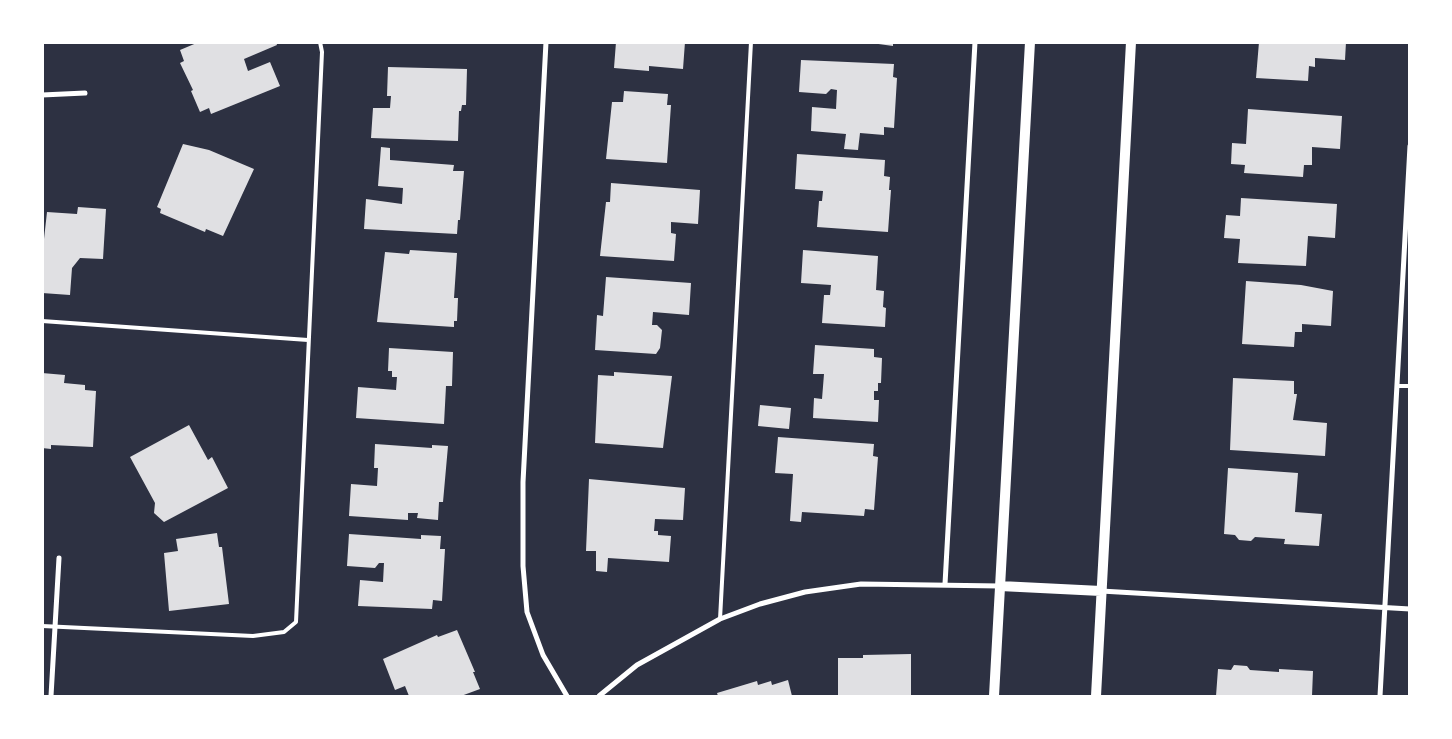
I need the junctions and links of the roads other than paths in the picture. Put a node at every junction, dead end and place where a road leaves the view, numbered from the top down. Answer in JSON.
{"nodes":[{"id":1,"x":320,"y":42,"type":"edge"},
{"id":2,"x":546,"y":42,"type":"edge"},
{"id":3,"x":751,"y":42,"type":"edge"},
{"id":4,"x":975,"y":42,"type":"edge"},
{"id":5,"x":1030,"y":42,"type":"edge"},
{"id":6,"x":1131,"y":42,"type":"edge"},
{"id":7,"x":85,"y":92,"type":"dead end"},
{"id":8,"x":42,"y":95,"type":"edge"},
{"id":9,"x":1410,"y":146,"type":"edge"},
{"id":10,"x":42,"y":321,"type":"edge"},
{"id":11,"x":308,"y":340,"type":"junction"},
{"id":12,"x":1397,"y":386,"type":"junction"},
{"id":13,"x":1410,"y":386,"type":"edge"},
{"id":14,"x":59,"y":558,"type":"dead end"},
{"id":15,"x":945,"y":584,"type":"junction"},
{"id":16,"x":1000,"y":586,"type":"junction"},
{"id":17,"x":1101,"y":591,"type":"junction"},
{"id":18,"x":1385,"y":607,"type":"junction"},
{"id":19,"x":1410,"y":609,"type":"edge"},
{"id":20,"x":720,"y":619,"type":"junction"},
{"id":21,"x":42,"y":626,"type":"edge"},
{"id":22,"x":54,"y":628,"type":"junction"},
{"id":23,"x":51,"y":696,"type":"edge"},
{"id":24,"x":567,"y":696,"type":"edge"},
{"id":25,"x":599,"y":696,"type":"edge"},
{"id":26,"x":994,"y":696,"type":"edge"},
{"id":27,"x":1096,"y":696,"type":"edge"},
{"id":28,"x":1380,"y":696,"type":"edge"}],
"edges":[{"from":1,"to":11,"type":"lane"},
{"from":2,"to":24,"type":"street"},
{"from":3,"to":20,"type":"lane"},
{"from":4,"to":15,"type":"street"},
{"from":5,"to":16,"type":"main road"},
{"from":6,"to":17,"type":"main road"},
{"from":7,"to":8,"type":"street"},
{"from":9,"to":12,"type":"street"},
{"from":10,"to":11,"type":"lane"},
{"from":11,"to":22,"type":"lane"},
{"from":12,"to":13,"type":"lane"},
{"from":12,"to":18,"type":"street"},
{"from":14,"to":22,"type":"street"},
{"from":15,"to":16,"type":"street"},
{"from":15,"to":20,"type":"street"},
{"from":16,"to":17,"type":"main road"},
{"from":16,"to":26,"type":"main road"},
{"from":17,"to":18,"type":"street"},
{"from":17,"to":27,"type":"main road"},
{"from":18,"to":19,"type":"street"},
{"from":18,"to":28,"type":"street"},
{"from":20,"to":25,"type":"street"},
{"from":21,"to":22,"type":"lane"},
{"from":22,"to":23,"type":"street"}]}
